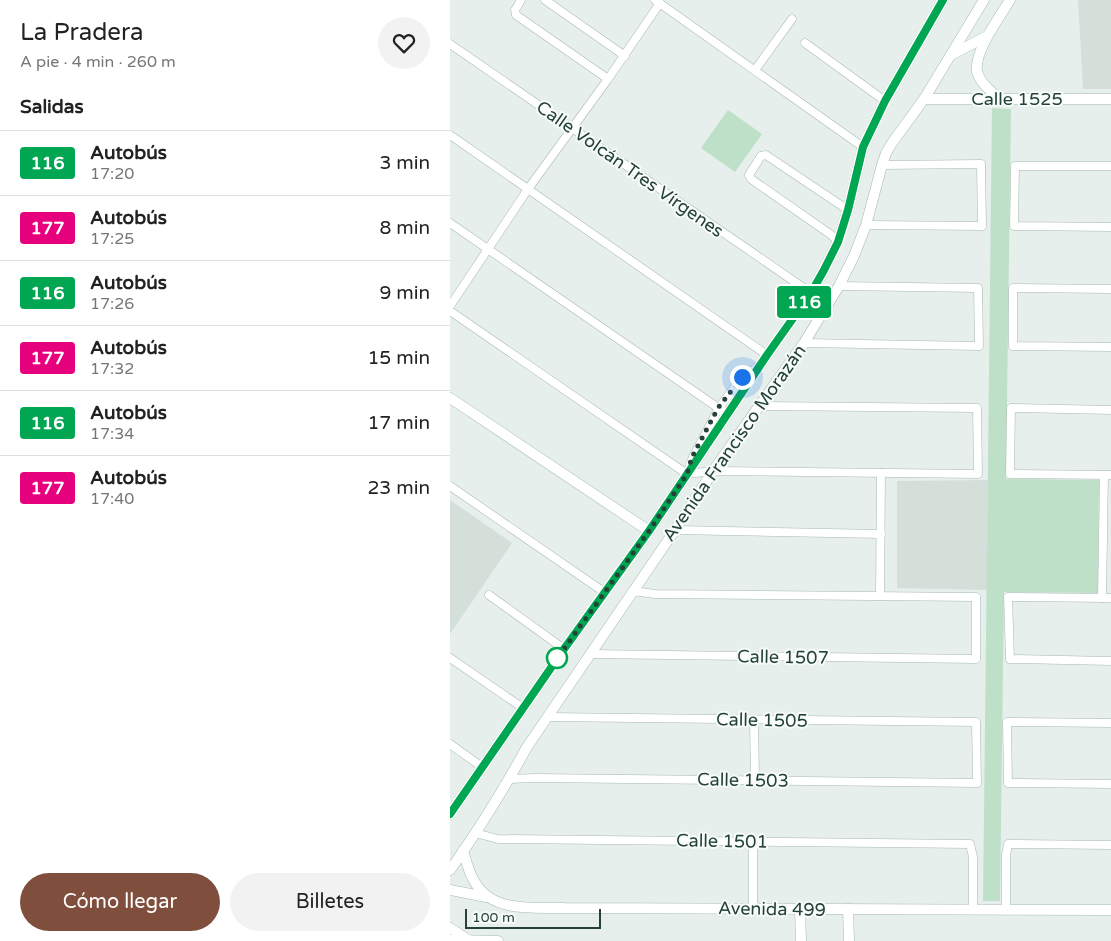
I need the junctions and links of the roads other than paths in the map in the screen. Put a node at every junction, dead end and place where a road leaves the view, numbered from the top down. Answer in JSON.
{"nodes":[{"id":1,"x":521,"y":0,"type":"edge"},
{"id":2,"x":545,"y":0,"type":"edge"},
{"id":3,"x":943,"y":0,"type":"edge"},
{"id":4,"x":984,"y":0,"type":"edge"},
{"id":5,"x":1010,"y":0,"type":"edge"},
{"id":6,"x":658,"y":2,"type":"edge"},
{"id":7,"x":792,"y":19,"type":"dead end"},
{"id":8,"x":987,"y":36,"type":"junction"},
{"id":9,"x":805,"y":43,"type":"dead end"},
{"id":10,"x":450,"y":44,"type":"edge"},
{"id":11,"x":952,"y":54,"type":"junction"},
{"id":12,"x":625,"y":56,"type":"junction"},
{"id":13,"x":755,"y":70,"type":"junction"},
{"id":14,"x":608,"y":79,"type":"junction"},
{"id":15,"x":999,"y":98,"type":"junction"},
{"id":16,"x":924,"y":99,"type":"junction"},
{"id":17,"x":1111,"y":99,"type":"edge"},
{"id":18,"x":885,"y":101,"type":"junction"},
{"id":19,"x":572,"y":128,"type":"junction"},
{"id":20,"x":450,"y":135,"type":"edge"},
{"id":21,"x":863,"y":147,"type":"junction"},
{"id":22,"x":882,"y":165,"type":"junction"},
{"id":23,"x":1111,"y":166,"type":"edge"},
{"id":24,"x":528,"y":189,"type":"junction"},
{"id":25,"x":848,"y":210,"type":"junction"},
{"id":26,"x":450,"y":223,"type":"edge"},
{"id":27,"x":866,"y":225,"type":"junction"},
{"id":28,"x":1111,"y":227,"type":"edge"},
{"id":29,"x":838,"y":242,"type":"junction"},
{"id":30,"x":487,"y":249,"type":"junction"},
{"id":31,"x":839,"y":286,"type":"junction"},
{"id":32,"x":1111,"y":289,"type":"edge"},
{"id":33,"x":811,"y":293,"type":"junction"},
{"id":34,"x":450,"y":306,"type":"edge"},
{"id":35,"x":450,"y":310,"type":"edge"},
{"id":36,"x":804,"y":343,"type":"junction"},
{"id":37,"x":1111,"y":347,"type":"edge"},
{"id":38,"x":767,"y":355,"type":"junction"},
{"id":39,"x":450,"y":398,"type":"edge"},
{"id":40,"x":760,"y":406,"type":"junction"},
{"id":41,"x":1111,"y":410,"type":"edge"},
{"id":42,"x":723,"y":411,"type":"junction"},
{"id":43,"x":713,"y":472,"type":"junction"},
{"id":44,"x":881,"y":473,"type":"junction"},
{"id":45,"x":687,"y":474,"type":"junction"},
{"id":46,"x":1107,"y":475,"type":"edge"},
{"id":47,"x":450,"y":486,"type":"edge"},
{"id":48,"x":675,"y":530,"type":"junction"},
{"id":49,"x":649,"y":531,"type":"junction"},
{"id":50,"x":881,"y":534,"type":"junction"},
{"id":51,"x":1107,"y":537,"type":"edge"},
{"id":52,"x":633,"y":591,"type":"junction"},
{"id":53,"x":604,"y":592,"type":"junction"},
{"id":54,"x":489,"y":595,"type":"dead end"},
{"id":55,"x":880,"y":596,"type":"junction"},
{"id":56,"x":1102,"y":598,"type":"junction"},
{"id":57,"x":1111,"y":598,"type":"edge"},
{"id":58,"x":564,"y":649,"type":"junction"},
{"id":59,"x":590,"y":654,"type":"junction"},
{"id":60,"x":450,"y":658,"type":"edge"},
{"id":61,"x":1111,"y":660,"type":"edge"},
{"id":62,"x":523,"y":708,"type":"junction"},
{"id":63,"x":548,"y":717,"type":"junction"},
{"id":64,"x":754,"y":720,"type":"junction"},
{"id":65,"x":1111,"y":723,"type":"edge"},
{"id":66,"x":450,"y":744,"type":"edge"},
{"id":67,"x":482,"y":767,"type":"junction"},
{"id":68,"x":509,"y":779,"type":"junction"},
{"id":69,"x":755,"y":780,"type":"junction"},
{"id":70,"x":977,"y":782,"type":"joint"},
{"id":71,"x":1111,"y":784,"type":"edge"},
{"id":72,"x":450,"y":814,"type":"edge"},
{"id":73,"x":475,"y":833,"type":"junction"},
{"id":74,"x":753,"y":842,"type":"junction"},
{"id":75,"x":1111,"y":845,"type":"edge"},
{"id":76,"x":463,"y":851,"type":"junction"},
{"id":77,"x":450,"y":870,"type":"edge"},
{"id":78,"x":450,"y":890,"type":"edge"},
{"id":79,"x":486,"y":897,"type":"junction"},
{"id":80,"x":753,"y":908,"type":"junction"},
{"id":81,"x":800,"y":909,"type":"junction"},
{"id":82,"x":848,"y":909,"type":"junction"},
{"id":83,"x":973,"y":910,"type":"junction"},
{"id":84,"x":1006,"y":910,"type":"junction"},
{"id":85,"x":1111,"y":910,"type":"edge"},
{"id":86,"x":450,"y":928,"type":"edge"},
{"id":87,"x":450,"y":940,"type":"edge"},
{"id":88,"x":469,"y":940,"type":"edge"},
{"id":89,"x":498,"y":941,"type":"edge"},
{"id":90,"x":801,"y":941,"type":"edge"},
{"id":91,"x":849,"y":941,"type":"edge"}],
"edges":[{"from":1,"to":14,"type":"street"},
{"from":2,"to":12,"type":"street"},
{"from":3,"to":18,"type":"street","name":"Avenida Francisco Morazán"},
{"from":4,"to":11,"type":"street","name":"Avenida Francisco Morazán"},
{"from":5,"to":8,"type":"street"},
{"from":6,"to":12,"type":"street"},
{"from":6,"to":13,"type":"street"},
{"from":7,"to":13,"type":"street"},
{"from":8,"to":11,"type":"street"},
{"from":8,"to":15,"type":"street"},
{"from":9,"to":18,"type":"street"},
{"from":10,"to":19,"type":"street","name":"Calle Volcán Tres Vírgenes"},
{"from":11,"to":16,"type":"street","name":"Avenida Francisco Morazán"},
{"from":12,"to":14,"type":"street"},
{"from":13,"to":21,"type":"street"},
{"from":14,"to":19,"type":"street"},
{"from":15,"to":16,"type":"street","name":"Calle 1525"},
{"from":15,"to":17,"type":"street","name":"Calle 1525"},
{"from":16,"to":22,"type":"street","name":"Avenida Francisco Morazán"},
{"from":18,"to":21,"type":"street","name":"Avenida Francisco Morazán"},
{"from":19,"to":24,"type":"street"},
{"from":19,"to":33,"type":"street","name":"Calle Volcán Tres Vírgenes"},
{"from":20,"to":24,"type":"street"},
{"from":21,"to":25,"type":"street","name":"Avenida Francisco Morazán"},
{"from":22,"to":27,"type":"street","name":"Avenida Francisco Morazán"},
{"from":22,"to":27,"type":"street"},
{"from":23,"to":28,"type":"street"},
{"from":24,"to":30,"type":"street"},
{"from":24,"to":38,"type":"street"},
{"from":25,"to":29,"type":"street","name":"Avenida Francisco Morazán"},
{"from":25,"to":29,"type":"street"},
{"from":26,"to":30,"type":"street"},
{"from":27,"to":31,"type":"street","name":"Avenida Francisco Morazán"},
{"from":29,"to":33,"type":"street","name":"Avenida Francisco Morazán"},
{"from":30,"to":34,"type":"street"},
{"from":30,"to":42,"type":"street"},
{"from":31,"to":36,"type":"street","name":"Avenida Francisco Morazán"},
{"from":31,"to":36,"type":"street"},
{"from":32,"to":37,"type":"street"},
{"from":33,"to":38,"type":"street","name":"Avenida Francisco Morazán"},
{"from":35,"to":45,"type":"street"},
{"from":36,"to":40,"type":"street","name":"Avenida Francisco Morazán"},
{"from":38,"to":42,"type":"street","name":"Avenida Francisco Morazán"},
{"from":39,"to":49,"type":"street"},
{"from":40,"to":43,"type":"street","name":"Avenida Francisco Morazán"},
{"from":40,"to":44,"type":"street"},
{"from":41,"to":46,"type":"street"},
{"from":42,"to":45,"type":"street","name":"Avenida Francisco Morazán"},
{"from":43,"to":44,"type":"street"},
{"from":43,"to":45,"type":"street"},
{"from":43,"to":48,"type":"street","name":"Avenida Francisco Morazán"},
{"from":44,"to":50,"type":"street"},
{"from":45,"to":49,"type":"street","name":"Avenida Francisco Morazán"},
{"from":46,"to":51,"type":"street"},
{"from":47,"to":53,"type":"street"},
{"from":48,"to":50,"type":"street"},
{"from":48,"to":52,"type":"street","name":"Avenida Francisco Morazán"},
{"from":49,"to":53,"type":"street","name":"Avenida Francisco Morazán"},
{"from":50,"to":55,"type":"street"},
{"from":51,"to":56,"type":"street"},
{"from":52,"to":55,"type":"street"},
{"from":52,"to":59,"type":"street","name":"Avenida Francisco Morazán"},
{"from":53,"to":58,"type":"street","name":"Avenida Francisco Morazán"},
{"from":54,"to":58,"type":"street"},
{"from":55,"to":59,"type":"street","name":"Calle 1507"},
{"from":56,"to":57,"type":"street"},
{"from":56,"to":61,"type":"street"},
{"from":58,"to":62,"type":"street","name":"Avenida Francisco Morazán"},
{"from":59,"to":63,"type":"street","name":"Avenida Francisco Morazán"},
{"from":60,"to":62,"type":"street"},
{"from":62,"to":67,"type":"street","name":"Avenida Francisco Morazán"},
{"from":63,"to":64,"type":"street","name":"Calle 1505"},
{"from":63,"to":68,"type":"street","name":"Avenida Francisco Morazán"},
{"from":64,"to":69,"type":"street"},
{"from":64,"to":70,"type":"street","name":"Calle 1505"},
{"from":65,"to":71,"type":"street"},
{"from":66,"to":67,"type":"street"},
{"from":67,"to":72,"type":"street","name":"Avenida Francisco Morazán"},
{"from":68,"to":69,"type":"street","name":"Calle 1503"},
{"from":68,"to":73,"type":"street","name":"Avenida Francisco Morazán"},
{"from":69,"to":70,"type":"street","name":"Calle 1503"},
{"from":73,"to":74,"type":"street","name":"Calle 1501"},
{"from":73,"to":76,"type":"street","name":"Avenida Francisco Morazán"},
{"from":74,"to":80,"type":"street"},
{"from":74,"to":83,"type":"street","name":"Calle 1501"},
{"from":75,"to":84,"type":"street"},
{"from":76,"to":77,"type":"street","name":"Avenida Francisco Morazán"},
{"from":76,"to":79,"type":"street"},
{"from":78,"to":79,"type":"street","name":"Avenida 499"},
{"from":79,"to":80,"type":"street","name":"Avenida 499"},
{"from":80,"to":81,"type":"street","name":"Avenida 499"},
{"from":81,"to":82,"type":"street","name":"Avenida 499"},
{"from":81,"to":90,"type":"street"},
{"from":82,"to":83,"type":"street","name":"Avenida 499"},
{"from":82,"to":91,"type":"street"},
{"from":83,"to":84,"type":"street","name":"Avenida 499"},
{"from":84,"to":85,"type":"street","name":"Avenida 499"},
{"from":86,"to":88,"type":"street"},
{"from":87,"to":88,"type":"street"},
{"from":88,"to":89,"type":"street"}]}
